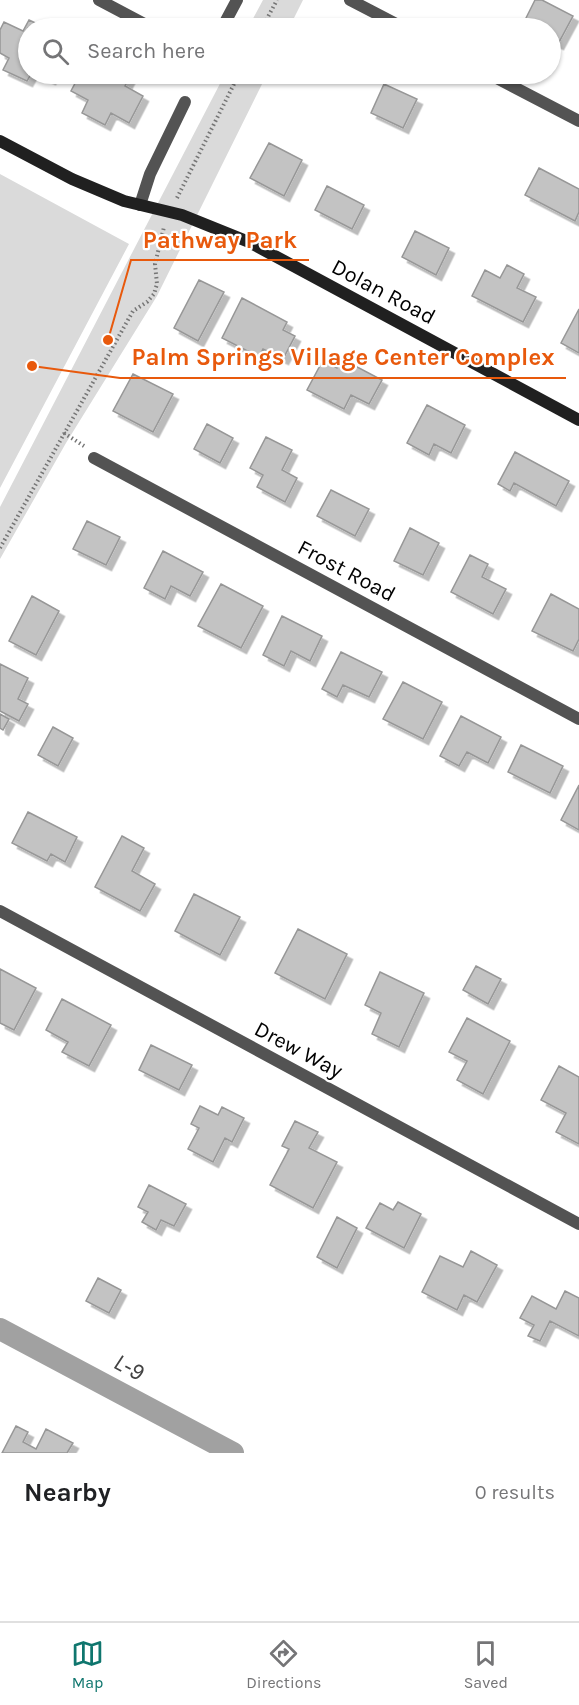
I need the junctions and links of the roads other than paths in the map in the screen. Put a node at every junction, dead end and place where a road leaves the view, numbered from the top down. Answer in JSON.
{"nodes":[{"id":1,"x":99,"y":0,"type":"edge"},
{"id":2,"x":237,"y":0,"type":"edge"},
{"id":3,"x":351,"y":0,"type":"edge"},
{"id":4,"x":133,"y":18,"type":"edge"},
{"id":5,"x":227,"y":18,"type":"edge"},
{"id":6,"x":385,"y":18,"type":"edge"},
{"id":7,"x":508,"y":84,"type":"edge"},
{"id":8,"x":185,"y":102,"type":"dead end"},
{"id":9,"x":579,"y":122,"type":"edge"},
{"id":10,"x":0,"y":141,"type":"edge"},
{"id":11,"x":140,"y":205,"type":"junction"},
{"id":12,"x":579,"y":420,"type":"edge"},
{"id":13,"x":94,"y":458,"type":"road end"},
{"id":14,"x":579,"y":719,"type":"edge"},
{"id":15,"x":0,"y":911,"type":"edge"},
{"id":16,"x":579,"y":1224,"type":"edge"}],
"edges":[{"from":1,"to":4,"type":"street"},
{"from":2,"to":5,"type":"street"},
{"from":3,"to":6,"type":"street"},
{"from":7,"to":9,"type":"street"},
{"from":8,"to":11,"type":"street"},
{"from":10,"to":11,"type":"street","name":"Dolan Road"},
{"from":11,"to":12,"type":"street","name":"Dolan Road"},
{"from":13,"to":14,"type":"street","name":"Frost Road"},
{"from":15,"to":16,"type":"street","name":"Drew Way"}]}
